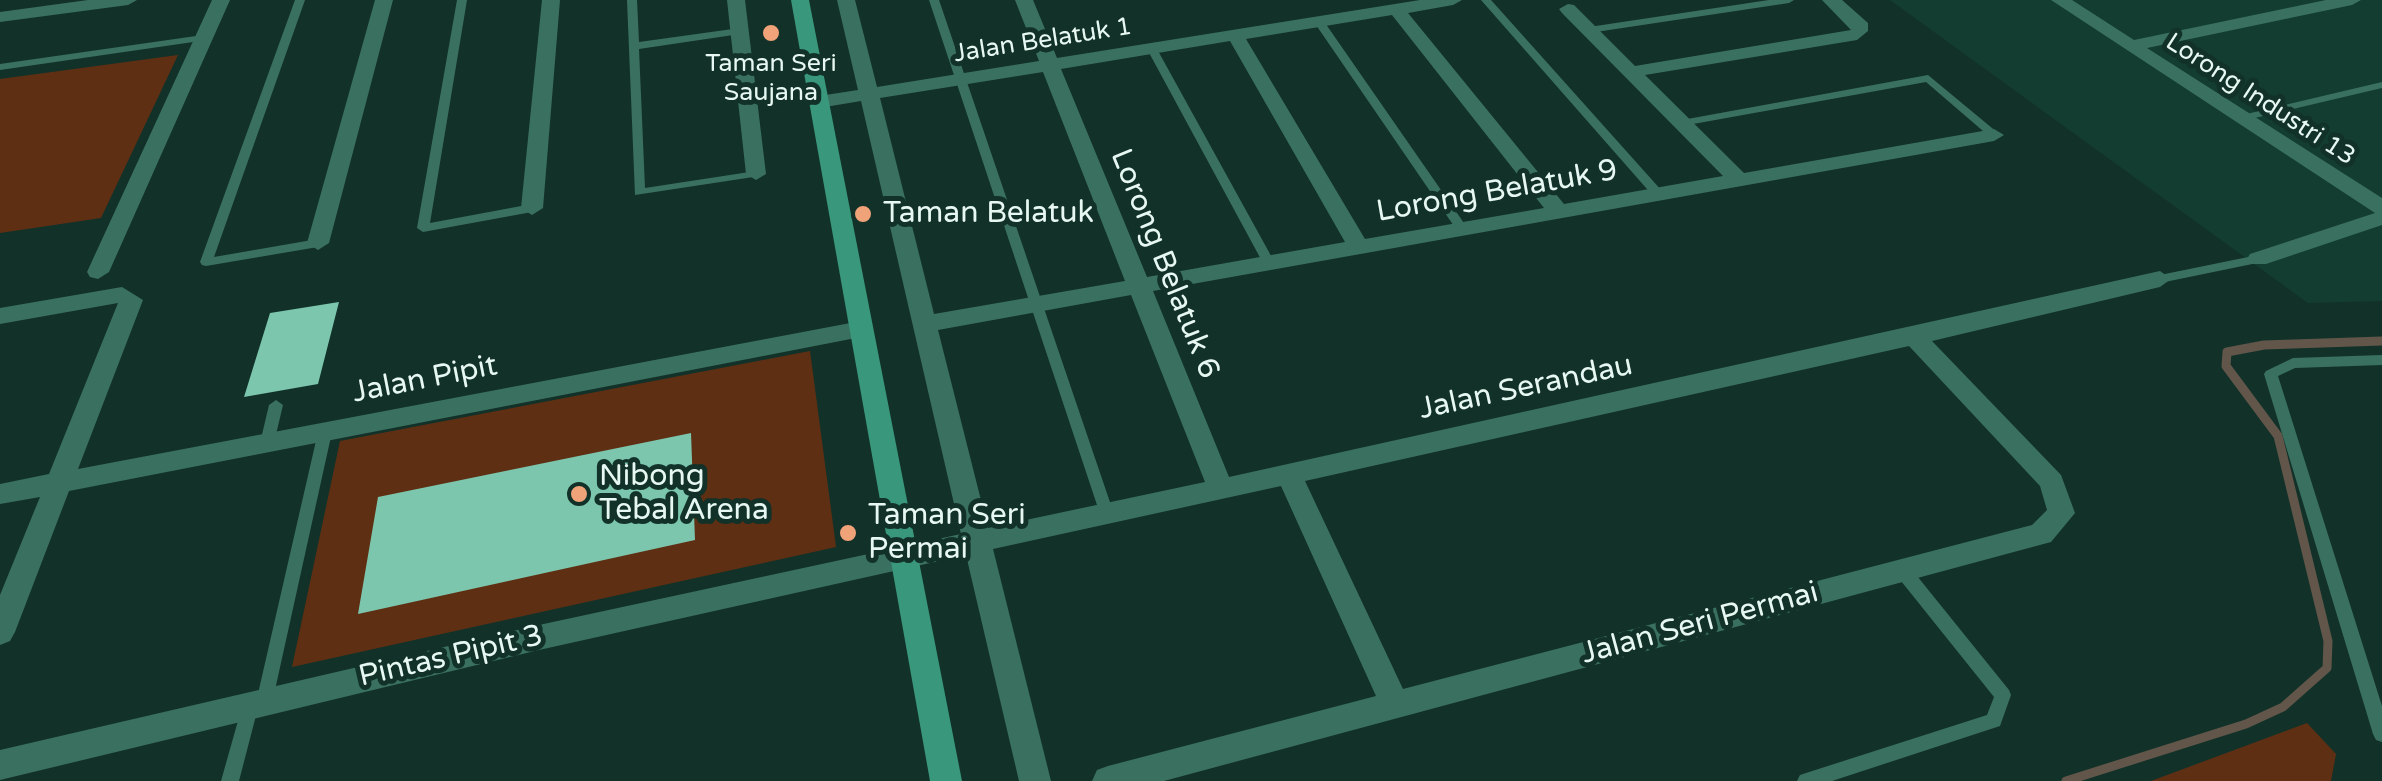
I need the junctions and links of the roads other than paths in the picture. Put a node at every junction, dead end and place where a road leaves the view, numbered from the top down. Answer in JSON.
{"nodes":[{"id":1,"x":128,"y":0,"type":"edge"},
{"id":2,"x":220,"y":0,"type":"edge"},
{"id":3,"x":300,"y":0,"type":"edge"},
{"id":4,"x":384,"y":0,"type":"edge"},
{"id":5,"x":462,"y":0,"type":"edge"},
{"id":6,"x":551,"y":0,"type":"edge"},
{"id":7,"x":632,"y":0,"type":"edge"},
{"id":8,"x":736,"y":0,"type":"edge"},
{"id":9,"x":800,"y":0,"type":"edge"},
{"id":10,"x":846,"y":0,"type":"edge"},
{"id":11,"x":934,"y":0,"type":"edge"},
{"id":12,"x":1024,"y":0,"type":"edge"},
{"id":13,"x":1453,"y":0,"type":"edge"},
{"id":14,"x":1486,"y":0,"type":"edge"},
{"id":15,"x":1789,"y":0,"type":"edge"},
{"id":16,"x":1831,"y":0,"type":"edge"},
{"id":17,"x":2060,"y":0,"type":"edge"},
{"id":18,"x":2352,"y":0,"type":"edge"},
{"id":19,"x":1396,"y":9,"type":"junction"},
{"id":20,"x":1568,"y":9,"type":"dead end"},
{"id":21,"x":0,"y":17,"type":"edge"},
{"id":22,"x":1319,"y":22,"type":"junction"},
{"id":23,"x":1589,"y":30,"type":"junction"},
{"id":24,"x":740,"y":31,"type":"junction"},
{"id":25,"x":1234,"y":35,"type":"junction"},
{"id":26,"x":203,"y":38,"type":"junction"},
{"id":27,"x":634,"y":46,"type":"junction"},
{"id":28,"x":2131,"y":46,"type":"junction"},
{"id":29,"x":1152,"y":48,"type":"junction"},
{"id":30,"x":1052,"y":65,"type":"junction"},
{"id":31,"x":0,"y":68,"type":"edge"},
{"id":32,"x":1631,"y":72,"type":"junction"},
{"id":33,"x":961,"y":79,"type":"junction"},
{"id":34,"x":2382,"y":86,"type":"edge"},
{"id":35,"x":869,"y":94,"type":"junction"},
{"id":36,"x":819,"y":102,"type":"junction"},
{"id":37,"x":2242,"y":118,"type":"junction"},
{"id":38,"x":1682,"y":123,"type":"junction"},
{"id":39,"x":1994,"y":135,"type":"joint"},
{"id":40,"x":756,"y":174,"type":"joint"},
{"id":41,"x":1739,"y":180,"type":"junction"},
{"id":42,"x":1658,"y":194,"type":"junction"},
{"id":43,"x":532,"y":208,"type":"joint"},
{"id":44,"x":2382,"y":208,"type":"edge"},
{"id":45,"x":1559,"y":212,"type":"junction"},
{"id":46,"x":2382,"y":218,"type":"edge"},
{"id":47,"x":1462,"y":229,"type":"junction"},
{"id":48,"x":318,"y":244,"type":"joint"},
{"id":49,"x":1359,"y":247,"type":"junction"},
{"id":50,"x":2258,"y":259,"type":"joint"},
{"id":51,"x":1269,"y":263,"type":"junction"},
{"id":52,"x":98,"y":272,"type":"dead end"},
{"id":53,"x":2160,"y":279,"type":"joint"},
{"id":54,"x":1140,"y":286,"type":"junction"},
{"id":55,"x":1036,"y":304,"type":"junction"},
{"id":56,"x":0,"y":316,"type":"edge"},
{"id":57,"x":924,"y":324,"type":"junction"},
{"id":58,"x":862,"y":329,"type":"junction"},
{"id":59,"x":1915,"y":338,"type":"junction"},
{"id":60,"x":2382,"y":360,"type":"edge"},
{"id":61,"x":276,"y":405,"type":"dead end"},
{"id":62,"x":326,"y":432,"type":"junction"},
{"id":63,"x":267,"y":443,"type":"junction"},
{"id":64,"x":1288,"y":472,"type":"junction"},
{"id":65,"x":63,"y":482,"type":"junction"},
{"id":66,"x":1220,"y":487,"type":"junction"},
{"id":67,"x":0,"y":494,"type":"edge"},
{"id":68,"x":1106,"y":511,"type":"junction"},
{"id":69,"x":976,"y":539,"type":"junction"},
{"id":70,"x":904,"y":556,"type":"junction"},
{"id":71,"x":1902,"y":570,"type":"junction"},
{"id":72,"x":0,"y":632,"type":"edge"},
{"id":73,"x":258,"y":701,"type":"junction"},
{"id":74,"x":1395,"y":705,"type":"junction"},
{"id":75,"x":2382,"y":734,"type":"edge"},
{"id":76,"x":0,"y":766,"type":"edge"},
{"id":77,"x":230,"y":781,"type":"edge"},
{"id":78,"x":944,"y":781,"type":"edge"},
{"id":79,"x":1034,"y":781,"type":"edge"},
{"id":80,"x":1108,"y":781,"type":"edge"},
{"id":81,"x":1806,"y":781,"type":"edge"}],
"edges":[{"from":1,"to":21,"type":"street"},
{"from":2,"to":26,"type":"street"},
{"from":3,"to":48,"type":"lane"},
{"from":4,"to":48,"type":"street"},
{"from":5,"to":43,"type":"lane"},
{"from":6,"to":43,"type":"street"},
{"from":7,"to":27,"type":"lane"},
{"from":8,"to":24,"type":"street"},
{"from":9,"to":36,"type":"main road"},
{"from":10,"to":35,"type":"street"},
{"from":11,"to":33,"type":"lane"},
{"from":12,"to":30,"type":"street","name":"Lorong Belatuk 6"},
{"from":13,"to":19,"type":"street","name":"Jalan Belatuk 1"},
{"from":14,"to":42,"type":"lane"},
{"from":15,"to":23,"type":"lane"},
{"from":16,"to":32,"type":"street"},
{"from":17,"to":28,"type":"street","name":"Lorong Industri 13"},
{"from":18,"to":28,"type":"street"},
{"from":19,"to":22,"type":"street","name":"Jalan Belatuk 1"},
{"from":19,"to":45,"type":"street"},
{"from":20,"to":23,"type":"street"},
{"from":22,"to":25,"type":"street","name":"Jalan Belatuk 1"},
{"from":22,"to":47,"type":"lane"},
{"from":23,"to":32,"type":"street"},
{"from":24,"to":27,"type":"lane"},
{"from":24,"to":40,"type":"street"},
{"from":25,"to":29,"type":"street","name":"Jalan Belatuk 1"},
{"from":25,"to":49,"type":"street"},
{"from":26,"to":31,"type":"lane"},
{"from":26,"to":52,"type":"street"},
{"from":27,"to":40,"type":"lane"},
{"from":28,"to":37,"type":"street","name":"Lorong Industri 13"},
{"from":29,"to":30,"type":"street","name":"Jalan Belatuk 1"},
{"from":29,"to":51,"type":"lane"},
{"from":30,"to":33,"type":"street","name":"Jalan Belatuk 1"},
{"from":30,"to":54,"type":"street","name":"Lorong Belatuk 6"},
{"from":32,"to":38,"type":"street"},
{"from":33,"to":35,"type":"street","name":"Jalan Belatuk 1"},
{"from":33,"to":55,"type":"lane"},
{"from":34,"to":37,"type":"lane"},
{"from":35,"to":36,"type":"street","name":"Jalan Belatuk 1"},
{"from":35,"to":57,"type":"street"},
{"from":36,"to":58,"type":"main road"},
{"from":37,"to":44,"type":"street","name":"Lorong Industri 13"},
{"from":38,"to":39,"type":"lane","name":"Lorong Belatuk 9"},
{"from":38,"to":41,"type":"street"},
{"from":39,"to":41,"type":"street","name":"Lorong Belatuk 9"},
{"from":41,"to":42,"type":"street","name":"Lorong Belatuk 9"},
{"from":42,"to":45,"type":"street","name":"Lorong Belatuk 9"},
{"from":45,"to":47,"type":"street","name":"Lorong Belatuk 9"},
{"from":46,"to":50,"type":"street"},
{"from":47,"to":49,"type":"street","name":"Lorong Belatuk 9"},
{"from":49,"to":51,"type":"street","name":"Lorong Belatuk 9"},
{"from":50,"to":53,"type":"lane"},
{"from":51,"to":54,"type":"street","name":"Lorong Belatuk 9"},
{"from":53,"to":59,"type":"street","name":"Jalan Serandau"},
{"from":54,"to":55,"type":"street","name":"Lorong Belatuk 9"},
{"from":54,"to":66,"type":"street","name":"Lorong Belatuk 6"},
{"from":55,"to":57,"type":"street","name":"Lorong Belatuk 9"},
{"from":55,"to":68,"type":"lane"},
{"from":56,"to":65,"type":"street"},
{"from":57,"to":69,"type":"street"},
{"from":58,"to":62,"type":"street","name":"Jalan Pipit"},
{"from":58,"to":70,"type":"main road"},
{"from":59,"to":64,"type":"street","name":"Jalan Serandau"},
{"from":59,"to":71,"type":"street","name":"Jalan Seri Permai"},
{"from":60,"to":75,"type":"lane"},
{"from":61,"to":63,"type":"lane"},
{"from":62,"to":63,"type":"street","name":"Jalan Pipit"},
{"from":62,"to":73,"type":"lane"},
{"from":63,"to":65,"type":"street","name":"Jalan Pipit"},
{"from":64,"to":66,"type":"street","name":"Jalan Serandau"},
{"from":64,"to":74,"type":"street"},
{"from":65,"to":67,"type":"street","name":"Jalan Pipit"},
{"from":65,"to":72,"type":"street"},
{"from":66,"to":68,"type":"street","name":"Jalan Serandau"},
{"from":68,"to":69,"type":"street","name":"Jalan Serandau"},
{"from":69,"to":70,"type":"street","name":"Jalan Serandau"},
{"from":69,"to":79,"type":"street"},
{"from":70,"to":73,"type":"street","name":"Pintas Pipit 3"},
{"from":70,"to":78,"type":"main road"},
{"from":71,"to":74,"type":"street","name":"Jalan Seri Permai"},
{"from":71,"to":81,"type":"lane"},
{"from":73,"to":76,"type":"street","name":"Pintas Pipit 3"},
{"from":73,"to":77,"type":"lane"},
{"from":74,"to":80,"type":"street","name":"Jalan Seri Permai"}]}
